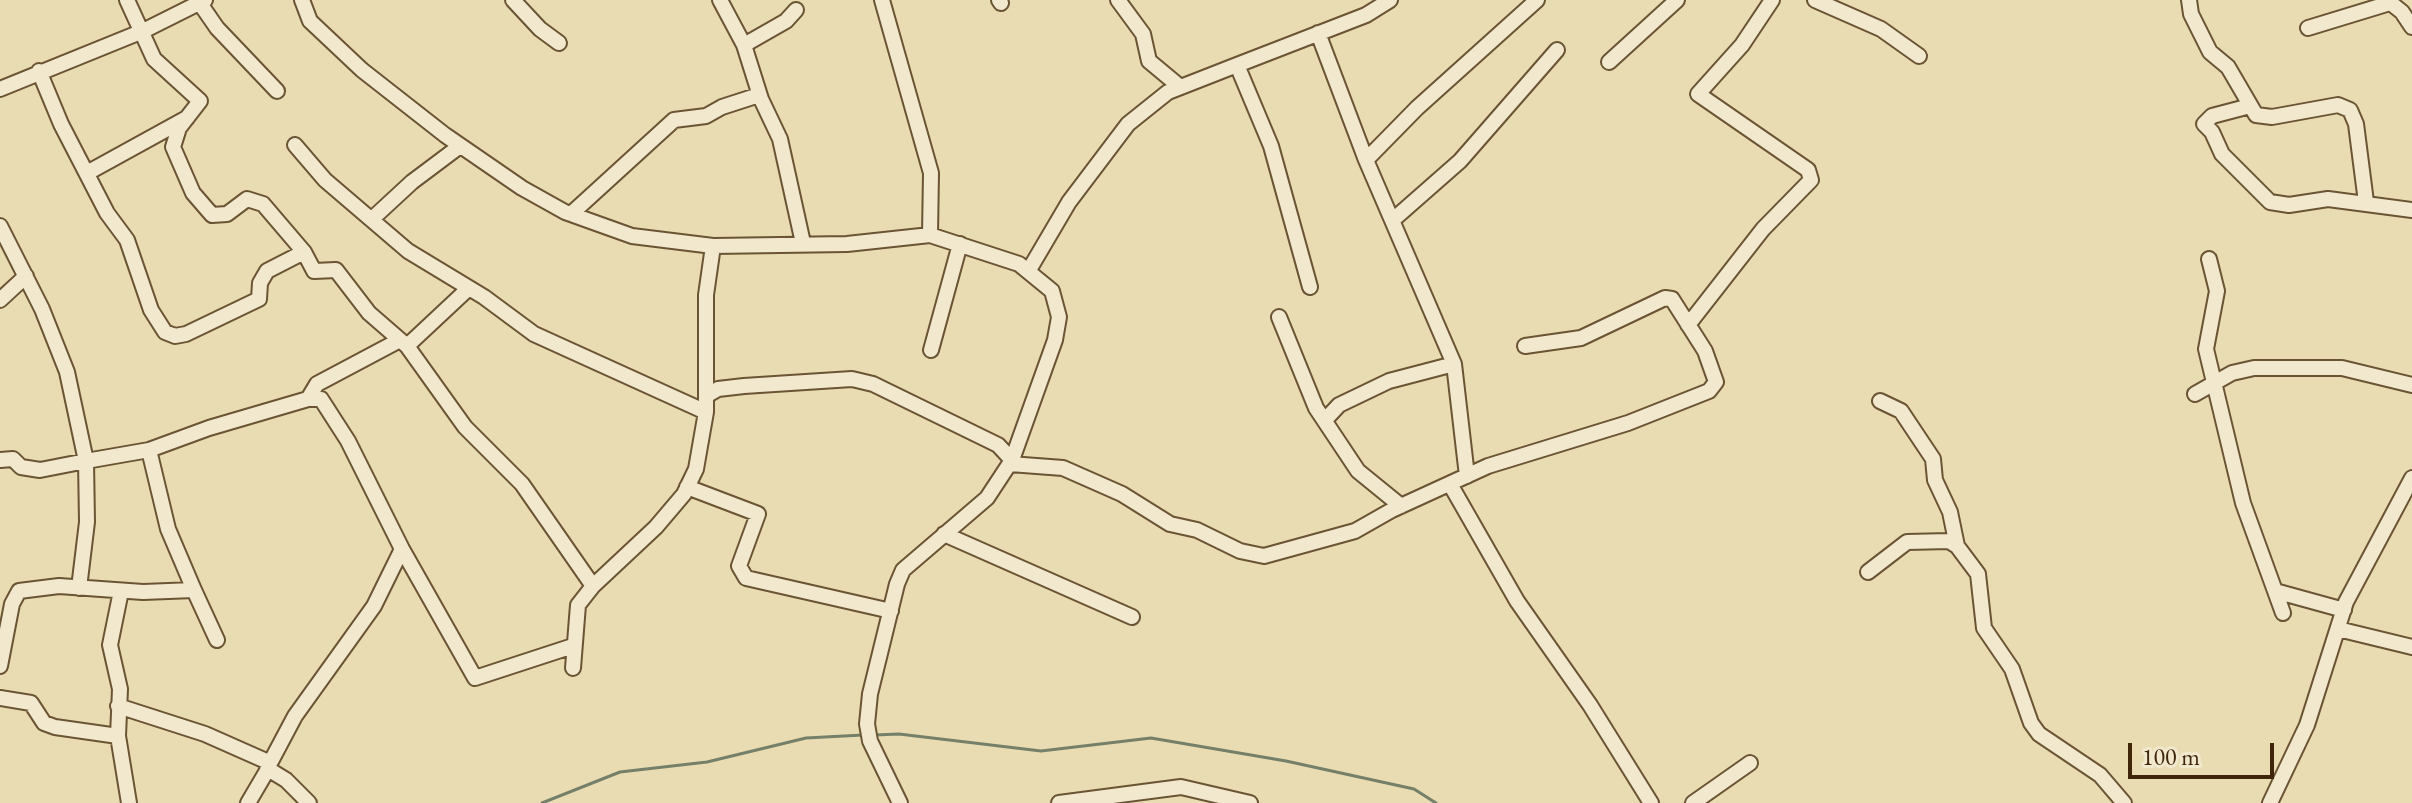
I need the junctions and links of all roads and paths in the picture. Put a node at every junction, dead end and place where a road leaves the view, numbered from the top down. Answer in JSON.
{"nodes":[{"id":1,"x":127,"y":0,"type":"edge"},
{"id":2,"x":302,"y":0,"type":"edge"},
{"id":3,"x":513,"y":0,"type":"edge"},
{"id":4,"x":720,"y":0,"type":"edge"},
{"id":5,"x":882,"y":0,"type":"edge"},
{"id":6,"x":1118,"y":0,"type":"edge"},
{"id":7,"x":1537,"y":0,"type":"edge"},
{"id":8,"x":1677,"y":0,"type":"edge"},
{"id":9,"x":1772,"y":0,"type":"edge"},
{"id":10,"x":1815,"y":0,"type":"edge"},
{"id":11,"x":2189,"y":0,"type":"edge"},
{"id":12,"x":202,"y":1,"type":"edge"},
{"id":13,"x":1384,"y":2,"type":"edge"},
{"id":14,"x":2388,"y":2,"type":"edge"},
{"id":15,"x":796,"y":10,"type":"dead end"},
{"id":16,"x":2412,"y":27,"type":"edge"},
{"id":17,"x":2308,"y":28,"type":"dead end"},
{"id":18,"x":143,"y":31,"type":"junction"},
{"id":19,"x":1318,"y":33,"type":"junction"},
{"id":20,"x":559,"y":43,"type":"dead end"},
{"id":21,"x":744,"y":45,"type":"junction"},
{"id":22,"x":1557,"y":50,"type":"dead end"},
{"id":23,"x":1919,"y":56,"type":"dead end"},
{"id":24,"x":1609,"y":62,"type":"dead end"},
{"id":25,"x":1237,"y":65,"type":"junction"},
{"id":26,"x":39,"y":71,"type":"junction"},
{"id":27,"x":1179,"y":86,"type":"junction"},
{"id":28,"x":0,"y":89,"type":"edge"},
{"id":29,"x":277,"y":91,"type":"dead end"},
{"id":30,"x":759,"y":95,"type":"junction"},
{"id":31,"x":2250,"y":106,"type":"junction"},
{"id":32,"x":187,"y":118,"type":"junction"},
{"id":33,"x":295,"y":145,"type":"dead end"},
{"id":34,"x":460,"y":146,"type":"junction"},
{"id":35,"x":1366,"y":160,"type":"junction"},
{"id":36,"x":87,"y":173,"type":"junction"},
{"id":37,"x":2366,"y":202,"type":"junction"},
{"id":38,"x":2412,"y":210,"type":"edge"},
{"id":39,"x":571,"y":214,"type":"junction"},
{"id":40,"x":372,"y":219,"type":"junction"},
{"id":41,"x":1394,"y":219,"type":"junction"},
{"id":42,"x":0,"y":226,"type":"edge"},
{"id":43,"x":930,"y":235,"type":"junction"},
{"id":44,"x":803,"y":243,"type":"junction"},
{"id":45,"x":960,"y":244,"type":"junction"},
{"id":46,"x":713,"y":246,"type":"junction"},
{"id":47,"x":304,"y":252,"type":"junction"},
{"id":48,"x":2209,"y":259,"type":"dead end"},
{"id":49,"x":1029,"y":270,"type":"junction"},
{"id":50,"x":26,"y":276,"type":"junction"},
{"id":51,"x":1310,"y":287,"type":"dead end"},
{"id":52,"x":469,"y":288,"type":"junction"},
{"id":53,"x":0,"y":300,"type":"edge"},
{"id":54,"x":1279,"y":317,"type":"dead end"},
{"id":55,"x":1688,"y":325,"type":"junction"},
{"id":56,"x":403,"y":343,"type":"junction"},
{"id":57,"x":1525,"y":346,"type":"dead end"},
{"id":58,"x":931,"y":350,"type":"dead end"},
{"id":59,"x":1454,"y":364,"type":"junction"},
{"id":60,"x":2214,"y":382,"type":"junction"},
{"id":61,"x":2412,"y":385,"type":"edge"},
{"id":62,"x":2195,"y":394,"type":"dead end"},
{"id":63,"x":706,"y":396,"type":"junction"},
{"id":64,"x":308,"y":399,"type":"junction"},
{"id":65,"x":1880,"y":401,"type":"dead end"},
{"id":66,"x":706,"y":412,"type":"junction"},
{"id":67,"x":1325,"y":420,"type":"junction"},
{"id":68,"x":149,"y":450,"type":"junction"},
{"id":69,"x":0,"y":460,"type":"edge"},
{"id":70,"x":86,"y":461,"type":"junction"},
{"id":71,"x":1011,"y":462,"type":"junction"},
{"id":72,"x":1467,"y":476,"type":"junction"},
{"id":73,"x":1450,"y":484,"type":"junction"},
{"id":74,"x":687,"y":487,"type":"junction"},
{"id":75,"x":2409,"y":488,"type":"edge"},
{"id":76,"x":1401,"y":506,"type":"junction"},
{"id":77,"x":944,"y":534,"type":"junction"},
{"id":78,"x":1957,"y":546,"type":"junction"},
{"id":79,"x":402,"y":549,"type":"junction"},
{"id":80,"x":1868,"y":572,"type":"dead end"},
{"id":81,"x":593,"y":586,"type":"junction"},
{"id":82,"x":79,"y":588,"type":"junction"},
{"id":83,"x":194,"y":590,"type":"junction"},
{"id":84,"x":121,"y":591,"type":"junction"},
{"id":85,"x":2275,"y":591,"type":"junction"},
{"id":86,"x":2344,"y":610,"type":"junction"},
{"id":87,"x":891,"y":611,"type":"junction"},
{"id":88,"x":2283,"y":613,"type":"dead end"},
{"id":89,"x":1132,"y":617,"type":"dead end"},
{"id":90,"x":2338,"y":629,"type":"junction"},
{"id":91,"x":217,"y":640,"type":"dead end"},
{"id":92,"x":573,"y":646,"type":"junction"},
{"id":93,"x":2412,"y":647,"type":"edge"},
{"id":94,"x":0,"y":666,"type":"edge"},
{"id":95,"x":573,"y":668,"type":"dead end"},
{"id":96,"x":0,"y":698,"type":"edge"},
{"id":97,"x":118,"y":706,"type":"junction"},
{"id":98,"x":118,"y":736,"type":"junction"},
{"id":99,"x":1750,"y":763,"type":"dead end"},
{"id":100,"x":268,"y":767,"type":"junction"},
{"id":101,"x":129,"y":803,"type":"edge"},
{"id":102,"x":248,"y":803,"type":"edge"},
{"id":103,"x":309,"y":803,"type":"edge"},
{"id":104,"x":900,"y":803,"type":"edge"},
{"id":105,"x":1059,"y":803,"type":"edge"},
{"id":106,"x":1250,"y":803,"type":"edge"},
{"id":107,"x":1651,"y":803,"type":"edge"},
{"id":108,"x":1693,"y":803,"type":"edge"},
{"id":109,"x":2124,"y":803,"type":"edge"},
{"id":110,"x":2270,"y":803,"type":"edge"}],
"edges":[{"from":1,"to":18,"type":"street"},
{"from":2,"to":34,"type":"street"},
{"from":3,"to":20,"type":"street"},
{"from":4,"to":21,"type":"street"},
{"from":5,"to":43,"type":"street"},
{"from":6,"to":27,"type":"street"},
{"from":7,"to":35,"type":"street"},
{"from":8,"to":24,"type":"street"},
{"from":9,"to":55,"type":"street"},
{"from":10,"to":23,"type":"street"},
{"from":11,"to":31,"type":"street"},
{"from":12,"to":18,"type":"street"},
{"from":12,"to":29,"type":"street"},
{"from":13,"to":19,"type":"street"},
{"from":14,"to":16,"type":"street"},
{"from":14,"to":17,"type":"street"},
{"from":15,"to":21,"type":"street"},
{"from":18,"to":26,"type":"street"},
{"from":18,"to":32,"type":"street"},
{"from":19,"to":25,"type":"street"},
{"from":19,"to":35,"type":"street"},
{"from":21,"to":30,"type":"street"},
{"from":22,"to":41,"type":"street"},
{"from":25,"to":27,"type":"street"},
{"from":25,"to":51,"type":"street"},
{"from":26,"to":28,"type":"street"},
{"from":26,"to":36,"type":"street"},
{"from":27,"to":49,"type":"street"},
{"from":30,"to":39,"type":"street"},
{"from":30,"to":44,"type":"street"},
{"from":31,"to":37,"type":"street"},
{"from":31,"to":37,"type":"street"},
{"from":32,"to":36,"type":"street"},
{"from":32,"to":47,"type":"street"},
{"from":33,"to":40,"type":"street"},
{"from":34,"to":39,"type":"street"},
{"from":34,"to":40,"type":"street"},
{"from":35,"to":41,"type":"street"},
{"from":36,"to":47,"type":"street"},
{"from":37,"to":38,"type":"street"},
{"from":39,"to":46,"type":"street"},
{"from":40,"to":52,"type":"street"},
{"from":41,"to":59,"type":"street"},
{"from":42,"to":50,"type":"street"},
{"from":43,"to":44,"type":"street"},
{"from":43,"to":45,"type":"street"},
{"from":44,"to":46,"type":"street"},
{"from":45,"to":49,"type":"street"},
{"from":45,"to":58,"type":"street"},
{"from":46,"to":63,"type":"street"},
{"from":47,"to":56,"type":"street"},
{"from":48,"to":60,"type":"street"},
{"from":49,"to":71,"type":"street"},
{"from":50,"to":53,"type":"street"},
{"from":50,"to":70,"type":"street"},
{"from":52,"to":56,"type":"street"},
{"from":52,"to":66,"type":"street"},
{"from":54,"to":67,"type":"street"},
{"from":55,"to":57,"type":"street"},
{"from":55,"to":72,"type":"street"},
{"from":56,"to":64,"type":"street"},
{"from":56,"to":81,"type":"street"},
{"from":59,"to":67,"type":"street"},
{"from":59,"to":72,"type":"street"},
{"from":60,"to":61,"type":"street"},
{"from":60,"to":62,"type":"street"},
{"from":60,"to":85,"type":"street"},
{"from":63,"to":66,"type":"street"},
{"from":63,"to":71,"type":"street"},
{"from":64,"to":68,"type":"street"},
{"from":64,"to":79,"type":"street"},
{"from":65,"to":78,"type":"street"},
{"from":66,"to":74,"type":"street"},
{"from":67,"to":76,"type":"street"},
{"from":68,"to":70,"type":"street"},
{"from":68,"to":83,"type":"street"},
{"from":69,"to":70,"type":"street"},
{"from":70,"to":82,"type":"street"},
{"from":71,"to":76,"type":"street"},
{"from":71,"to":77,"type":"street"},
{"from":72,"to":73,"type":"street"},
{"from":73,"to":76,"type":"street"},
{"from":73,"to":107,"type":"street"},
{"from":74,"to":81,"type":"street"},
{"from":74,"to":87,"type":"street"},
{"from":75,"to":86,"type":"street"},
{"from":77,"to":87,"type":"street"},
{"from":77,"to":89,"type":"street"},
{"from":78,"to":80,"type":"street"},
{"from":78,"to":109,"type":"street"},
{"from":79,"to":92,"type":"street"},
{"from":79,"to":100,"type":"street"},
{"from":81,"to":92,"type":"street"},
{"from":82,"to":84,"type":"street"},
{"from":82,"to":94,"type":"street"},
{"from":83,"to":84,"type":"street"},
{"from":83,"to":91,"type":"street"},
{"from":84,"to":97,"type":"street"},
{"from":85,"to":86,"type":"street"},
{"from":85,"to":88,"type":"street"},
{"from":86,"to":90,"type":"street"},
{"from":87,"to":104,"type":"street"},
{"from":90,"to":93,"type":"street"},
{"from":90,"to":110,"type":"street"},
{"from":92,"to":95,"type":"street"},
{"from":96,"to":98,"type":"street"},
{"from":97,"to":98,"type":"street"},
{"from":97,"to":100,"type":"street"},
{"from":98,"to":101,"type":"street"},
{"from":99,"to":108,"type":"street"},
{"from":100,"to":102,"type":"street"},
{"from":100,"to":103,"type":"street"},
{"from":105,"to":106,"type":"street"}]}
